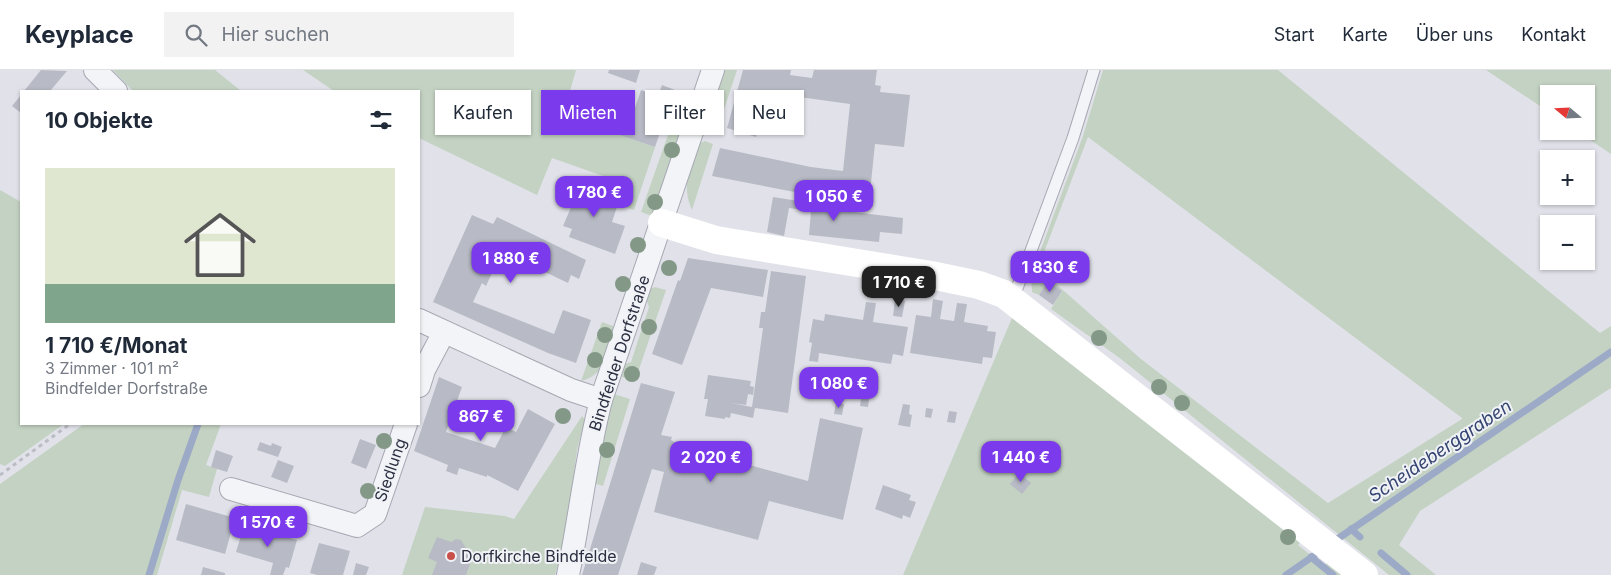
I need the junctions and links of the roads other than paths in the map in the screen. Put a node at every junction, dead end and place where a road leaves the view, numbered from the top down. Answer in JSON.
{"nodes":[{"id":1,"x":95,"y":70,"type":"edge"},
{"id":2,"x":713,"y":70,"type":"edge"},
{"id":3,"x":1094,"y":70,"type":"edge"},
{"id":4,"x":115,"y":90,"type":"edge"},
{"id":5,"x":662,"y":223,"type":"junction"},
{"id":6,"x":1009,"y":297,"type":"junction"},
{"id":7,"x":420,"y":320,"type":"edge"},
{"id":8,"x":444,"y":332,"type":"junction"},
{"id":9,"x":420,"y":383,"type":"edge"},
{"id":10,"x":601,"y":400,"type":"junction"},
{"id":11,"x":406,"y":425,"type":"edge"},
{"id":12,"x":231,"y":489,"type":"dead end"},
{"id":13,"x":568,"y":575,"type":"edge"},
{"id":14,"x":1364,"y":575,"type":"edge"}],
"edges":[{"from":1,"to":4,"type":"street"},
{"from":2,"to":5,"type":"street","name":"Bindfelder Dorfstraße"},
{"from":3,"to":6,"type":"lane"},
{"from":5,"to":6,"type":"street"},
{"from":5,"to":10,"type":"street","name":"Bindfelder Dorfstraße"},
{"from":6,"to":14,"type":"street"},
{"from":7,"to":8,"type":"street"},
{"from":8,"to":9,"type":"street"},
{"from":8,"to":10,"type":"street"},
{"from":10,"to":13,"type":"street","name":"Bindfelder Dorfstraße"},
{"from":11,"to":12,"type":"street","name":"Siedlung"}]}
